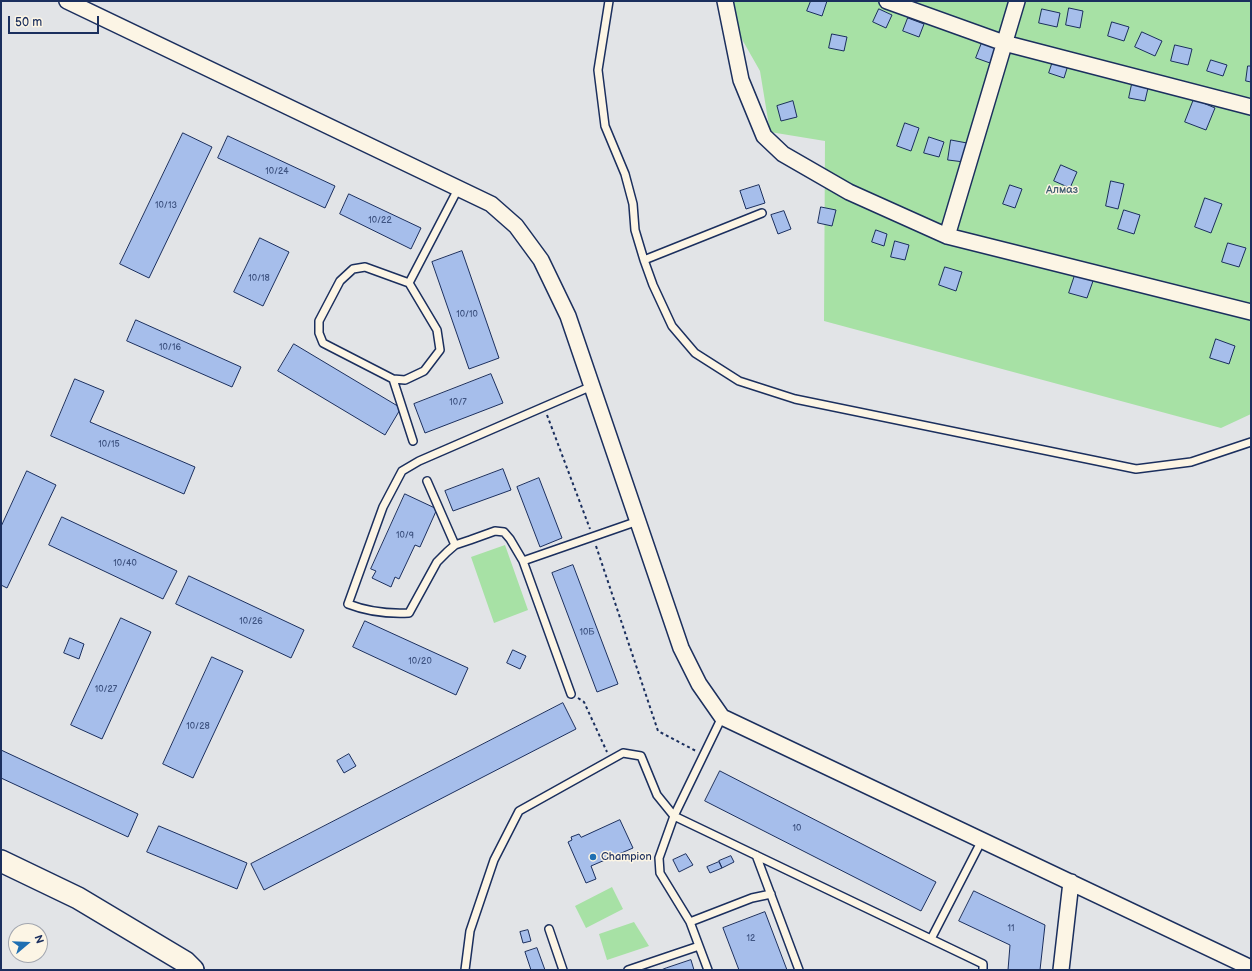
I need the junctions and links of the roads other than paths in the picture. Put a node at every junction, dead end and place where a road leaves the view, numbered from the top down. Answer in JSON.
{"nodes":[{"id":1,"x":67,"y":1,"type":"edge"},
{"id":2,"x":609,"y":1,"type":"edge"},
{"id":3,"x":724,"y":1,"type":"edge"},
{"id":4,"x":887,"y":1,"type":"edge"},
{"id":5,"x":1017,"y":1,"type":"edge"},
{"id":6,"x":1004,"y":43,"type":"junction"},
{"id":7,"x":1251,"y":107,"type":"edge"},
{"id":8,"x":458,"y":188,"type":"junction"},
{"id":9,"x":762,"y":213,"type":"dead end"},
{"id":10,"x":947,"y":236,"type":"junction"},
{"id":11,"x":644,"y":260,"type":"junction"},
{"id":12,"x":410,"y":283,"type":"junction"},
{"id":13,"x":1251,"y":312,"type":"edge"},
{"id":14,"x":393,"y":379,"type":"junction"},
{"id":15,"x":592,"y":386,"type":"junction"},
{"id":16,"x":413,"y":441,"type":"dead end"},
{"id":17,"x":1251,"y":442,"type":"edge"},
{"id":18,"x":427,"y":481,"type":"dead end"},
{"id":19,"x":638,"y":521,"type":"junction"},
{"id":20,"x":456,"y":545,"type":"junction"},
{"id":21,"x":523,"y":562,"type":"junction"},
{"id":22,"x":571,"y":694,"type":"road end"},
{"id":23,"x":722,"y":716,"type":"junction"},
{"id":24,"x":674,"y":816,"type":"junction"},
{"id":25,"x":982,"y":840,"type":"junction"},
{"id":26,"x":756,"y":855,"type":"junction"},
{"id":27,"x":1,"y":860,"type":"edge"},
{"id":28,"x":1071,"y":882,"type":"junction"},
{"id":29,"x":771,"y":894,"type":"junction"},
{"id":30,"x":690,"y":922,"type":"junction"},
{"id":31,"x":549,"y":929,"type":"dead end"},
{"id":32,"x":932,"y":939,"type":"junction"},
{"id":33,"x":699,"y":946,"type":"junction"},
{"id":34,"x":1251,"y":968,"type":"edge"},
{"id":35,"x":193,"y":970,"type":"edge"},
{"id":36,"x":465,"y":970,"type":"edge"},
{"id":37,"x":563,"y":970,"type":"edge"},
{"id":38,"x":628,"y":970,"type":"edge"},
{"id":39,"x":708,"y":970,"type":"edge"},
{"id":40,"x":800,"y":970,"type":"edge"},
{"id":41,"x":983,"y":970,"type":"edge"},
{"id":42,"x":1061,"y":970,"type":"edge"}],
"edges":[{"from":1,"to":8,"type":"street"},
{"from":2,"to":11,"type":"lane"},
{"from":3,"to":10,"type":"street"},
{"from":4,"to":6,"type":"street"},
{"from":5,"to":6,"type":"street"},
{"from":6,"to":7,"type":"street"},
{"from":6,"to":10,"type":"street"},
{"from":8,"to":12,"type":"lane"},
{"from":8,"to":15,"type":"street"},
{"from":9,"to":11,"type":"lane"},
{"from":10,"to":13,"type":"street"},
{"from":11,"to":17,"type":"lane"},
{"from":12,"to":14,"type":"lane"},
{"from":12,"to":14,"type":"lane"},
{"from":14,"to":16,"type":"lane"},
{"from":15,"to":19,"type":"street"},
{"from":15,"to":20,"type":"lane"},
{"from":18,"to":20,"type":"lane"},
{"from":19,"to":21,"type":"lane"},
{"from":19,"to":23,"type":"street"},
{"from":20,"to":21,"type":"lane"},
{"from":21,"to":22,"type":"lane"},
{"from":23,"to":24,"type":"lane"},
{"from":23,"to":25,"type":"street"},
{"from":24,"to":26,"type":"lane"},
{"from":24,"to":30,"type":"lane"},
{"from":24,"to":36,"type":"lane"},
{"from":25,"to":28,"type":"street"},
{"from":25,"to":32,"type":"lane"},
{"from":26,"to":29,"type":"lane"},
{"from":26,"to":32,"type":"lane"},
{"from":27,"to":35,"type":"street"},
{"from":28,"to":34,"type":"street"},
{"from":28,"to":42,"type":"street"},
{"from":29,"to":30,"type":"lane"},
{"from":29,"to":40,"type":"lane"},
{"from":30,"to":33,"type":"lane"},
{"from":31,"to":37,"type":"lane"},
{"from":32,"to":41,"type":"lane"},
{"from":33,"to":38,"type":"lane"},
{"from":33,"to":39,"type":"lane"}]}
